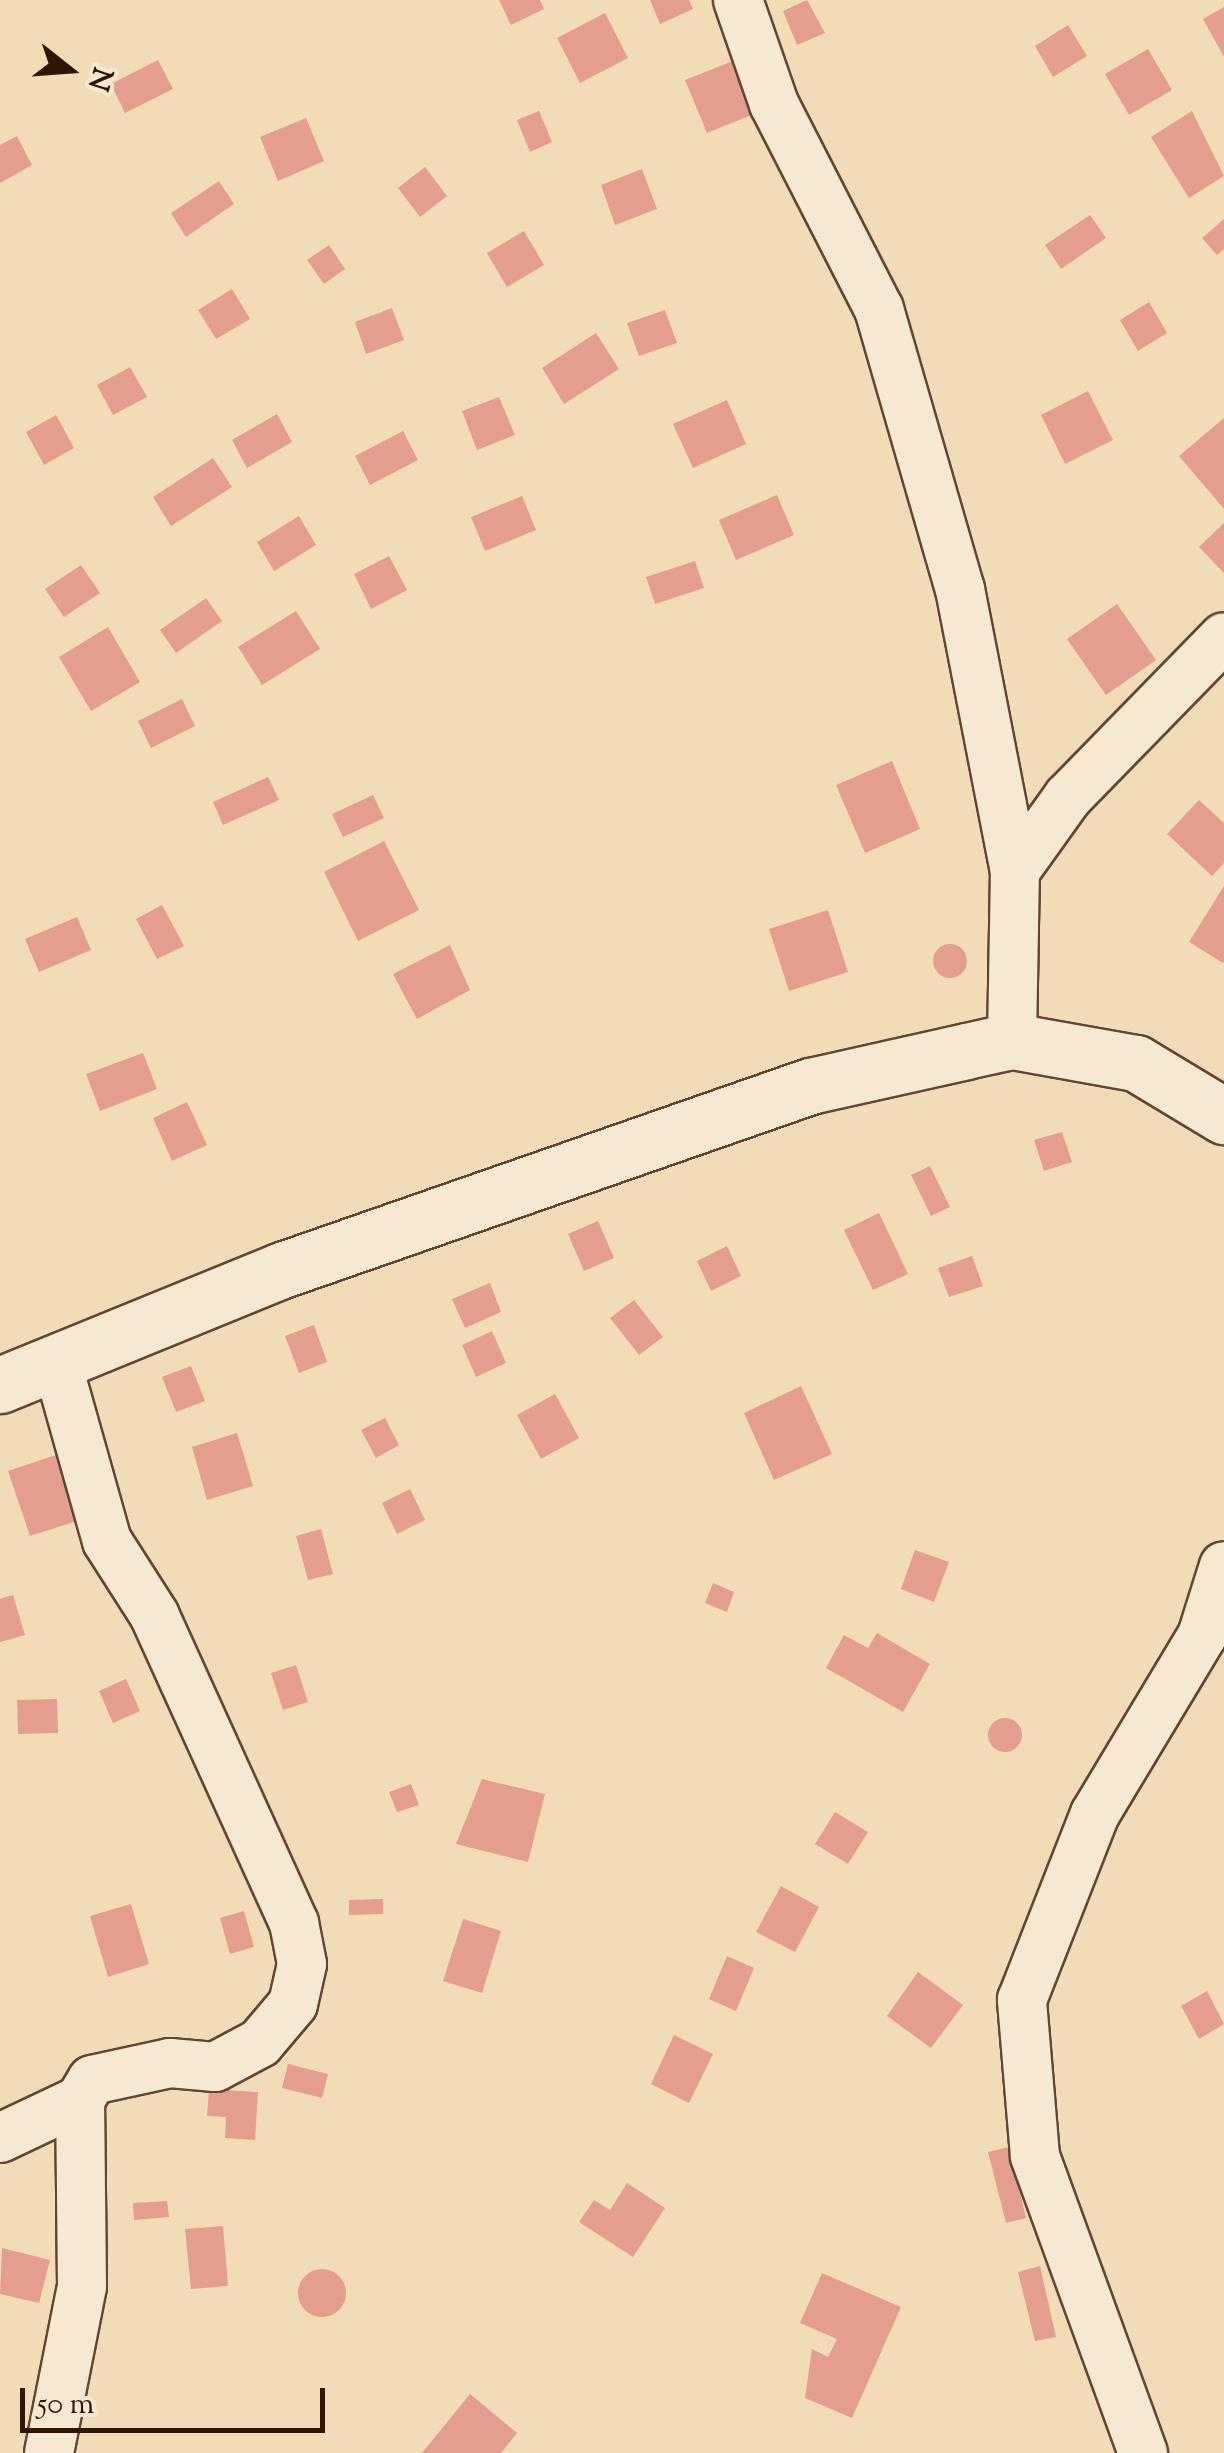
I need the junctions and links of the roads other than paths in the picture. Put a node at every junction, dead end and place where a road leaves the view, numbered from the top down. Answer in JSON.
{"nodes":[{"id":1,"x":738,"y":0,"type":"edge"},
{"id":2,"x":1224,"y":637,"type":"edge"},
{"id":3,"x":1015,"y":872,"type":"junction"},
{"id":4,"x":1012,"y":1041,"type":"junction"},
{"id":5,"x":1224,"y":1116,"type":"edge"},
{"id":6,"x":58,"y":1367,"type":"junction"},
{"id":7,"x":0,"y":1385,"type":"edge"},
{"id":8,"x":1224,"y":1566,"type":"edge"},
{"id":9,"x":80,"y":2100,"type":"junction"},
{"id":10,"x":0,"y":2138,"type":"edge"},
{"id":11,"x":48,"y":2453,"type":"edge"},
{"id":12,"x":1143,"y":2453,"type":"edge"}],
"edges":[{"from":1,"to":3,"type":"street"},
{"from":2,"to":3,"type":"street"},
{"from":3,"to":4,"type":"street"},
{"from":4,"to":5,"type":"main road"},
{"from":4,"to":6,"type":"main road"},
{"from":6,"to":7,"type":"main road"},
{"from":6,"to":9,"type":"street"},
{"from":8,"to":12,"type":"street"},
{"from":9,"to":10,"type":"street"},
{"from":9,"to":11,"type":"street"}]}
